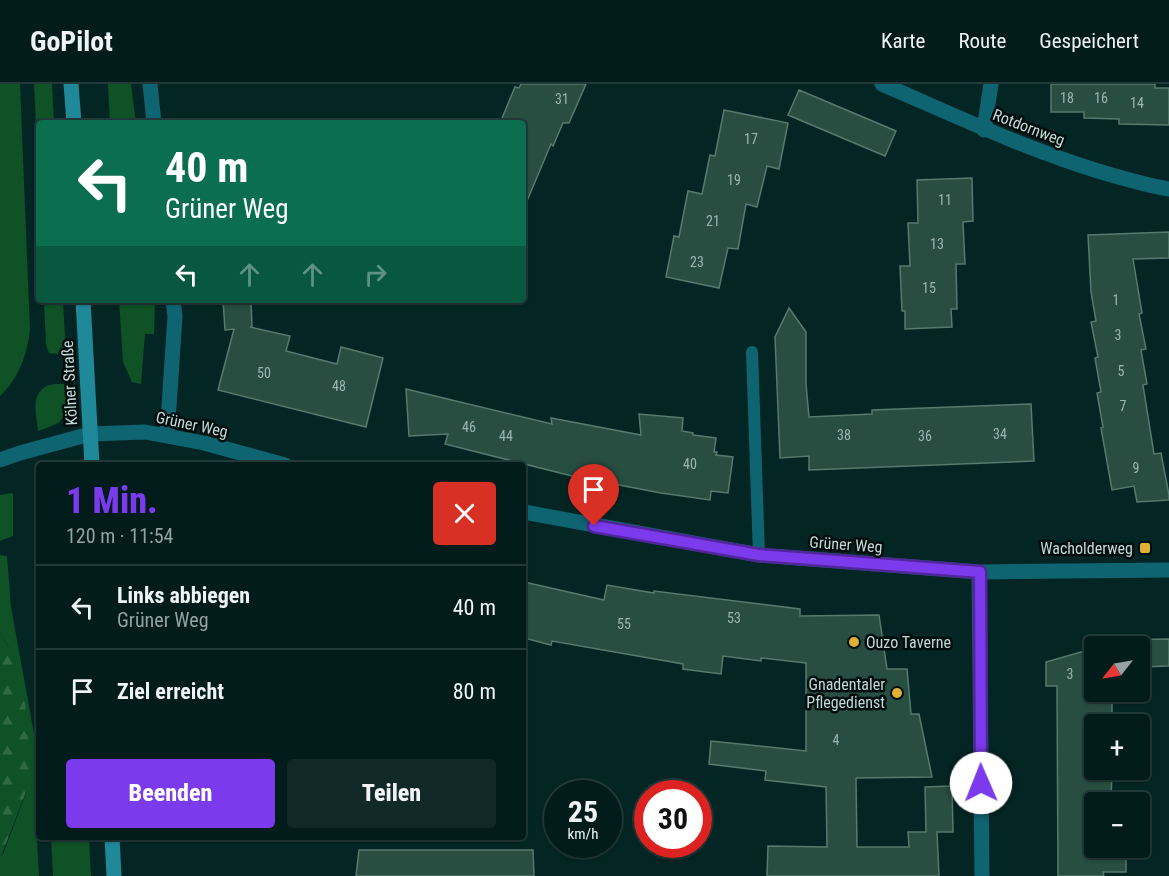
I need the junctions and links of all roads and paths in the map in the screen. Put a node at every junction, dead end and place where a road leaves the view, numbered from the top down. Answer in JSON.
{"nodes":[{"id":1,"x":72,"y":84,"type":"edge"},
{"id":2,"x":150,"y":84,"type":"edge"},
{"id":3,"x":882,"y":84,"type":"edge"},
{"id":4,"x":991,"y":84,"type":"edge"},
{"id":5,"x":74,"y":120,"type":"edge"},
{"id":6,"x":154,"y":120,"type":"edge"},
{"id":7,"x":984,"y":129,"type":"junction"},
{"id":8,"x":1169,"y":189,"type":"edge"},
{"id":9,"x":83,"y":303,"type":"edge"},
{"id":10,"x":173,"y":303,"type":"edge"},
{"id":11,"x":752,"y":352,"type":"dead end"},
{"id":12,"x":90,"y":434,"type":"junction"},
{"id":13,"x":167,"y":436,"type":"junction"},
{"id":14,"x":0,"y":460,"type":"edge"},
{"id":15,"x":92,"y":462,"type":"edge"},
{"id":16,"x":274,"y":462,"type":"edge"},
{"id":17,"x":526,"y":512,"type":"edge"},
{"id":18,"x":759,"y":555,"type":"junction"},
{"id":19,"x":1169,"y":570,"type":"edge"},
{"id":20,"x":980,"y":572,"type":"junction"},
{"id":21,"x":112,"y":840,"type":"edge"},
{"id":22,"x":114,"y":876,"type":"edge"},
{"id":23,"x":982,"y":876,"type":"edge"}],
"edges":[{"from":1,"to":5,"type":"main road"},
{"from":2,"to":6,"type":"street"},
{"from":3,"to":7,"type":"street","name":"Rotdornweg"},
{"from":4,"to":7,"type":"street"},
{"from":7,"to":8,"type":"street","name":"Rotdornweg"},
{"from":9,"to":12,"type":"main road","name":"Kölner Straße"},
{"from":10,"to":13,"type":"street"},
{"from":11,"to":18,"type":"lane"},
{"from":12,"to":13,"type":"street","name":"Grüner Weg"},
{"from":12,"to":14,"type":"street","name":"Grüner Weg"},
{"from":12,"to":15,"type":"main road","name":"Kölner Straße"},
{"from":13,"to":16,"type":"street","name":"Grüner Weg"},
{"from":17,"to":18,"type":"street","name":"Grüner Weg"},
{"from":18,"to":20,"type":"street","name":"Grüner Weg"},
{"from":19,"to":20,"type":"street","name":"Grüner Weg"},
{"from":20,"to":23,"type":"street"},
{"from":21,"to":22,"type":"main road"}]}
